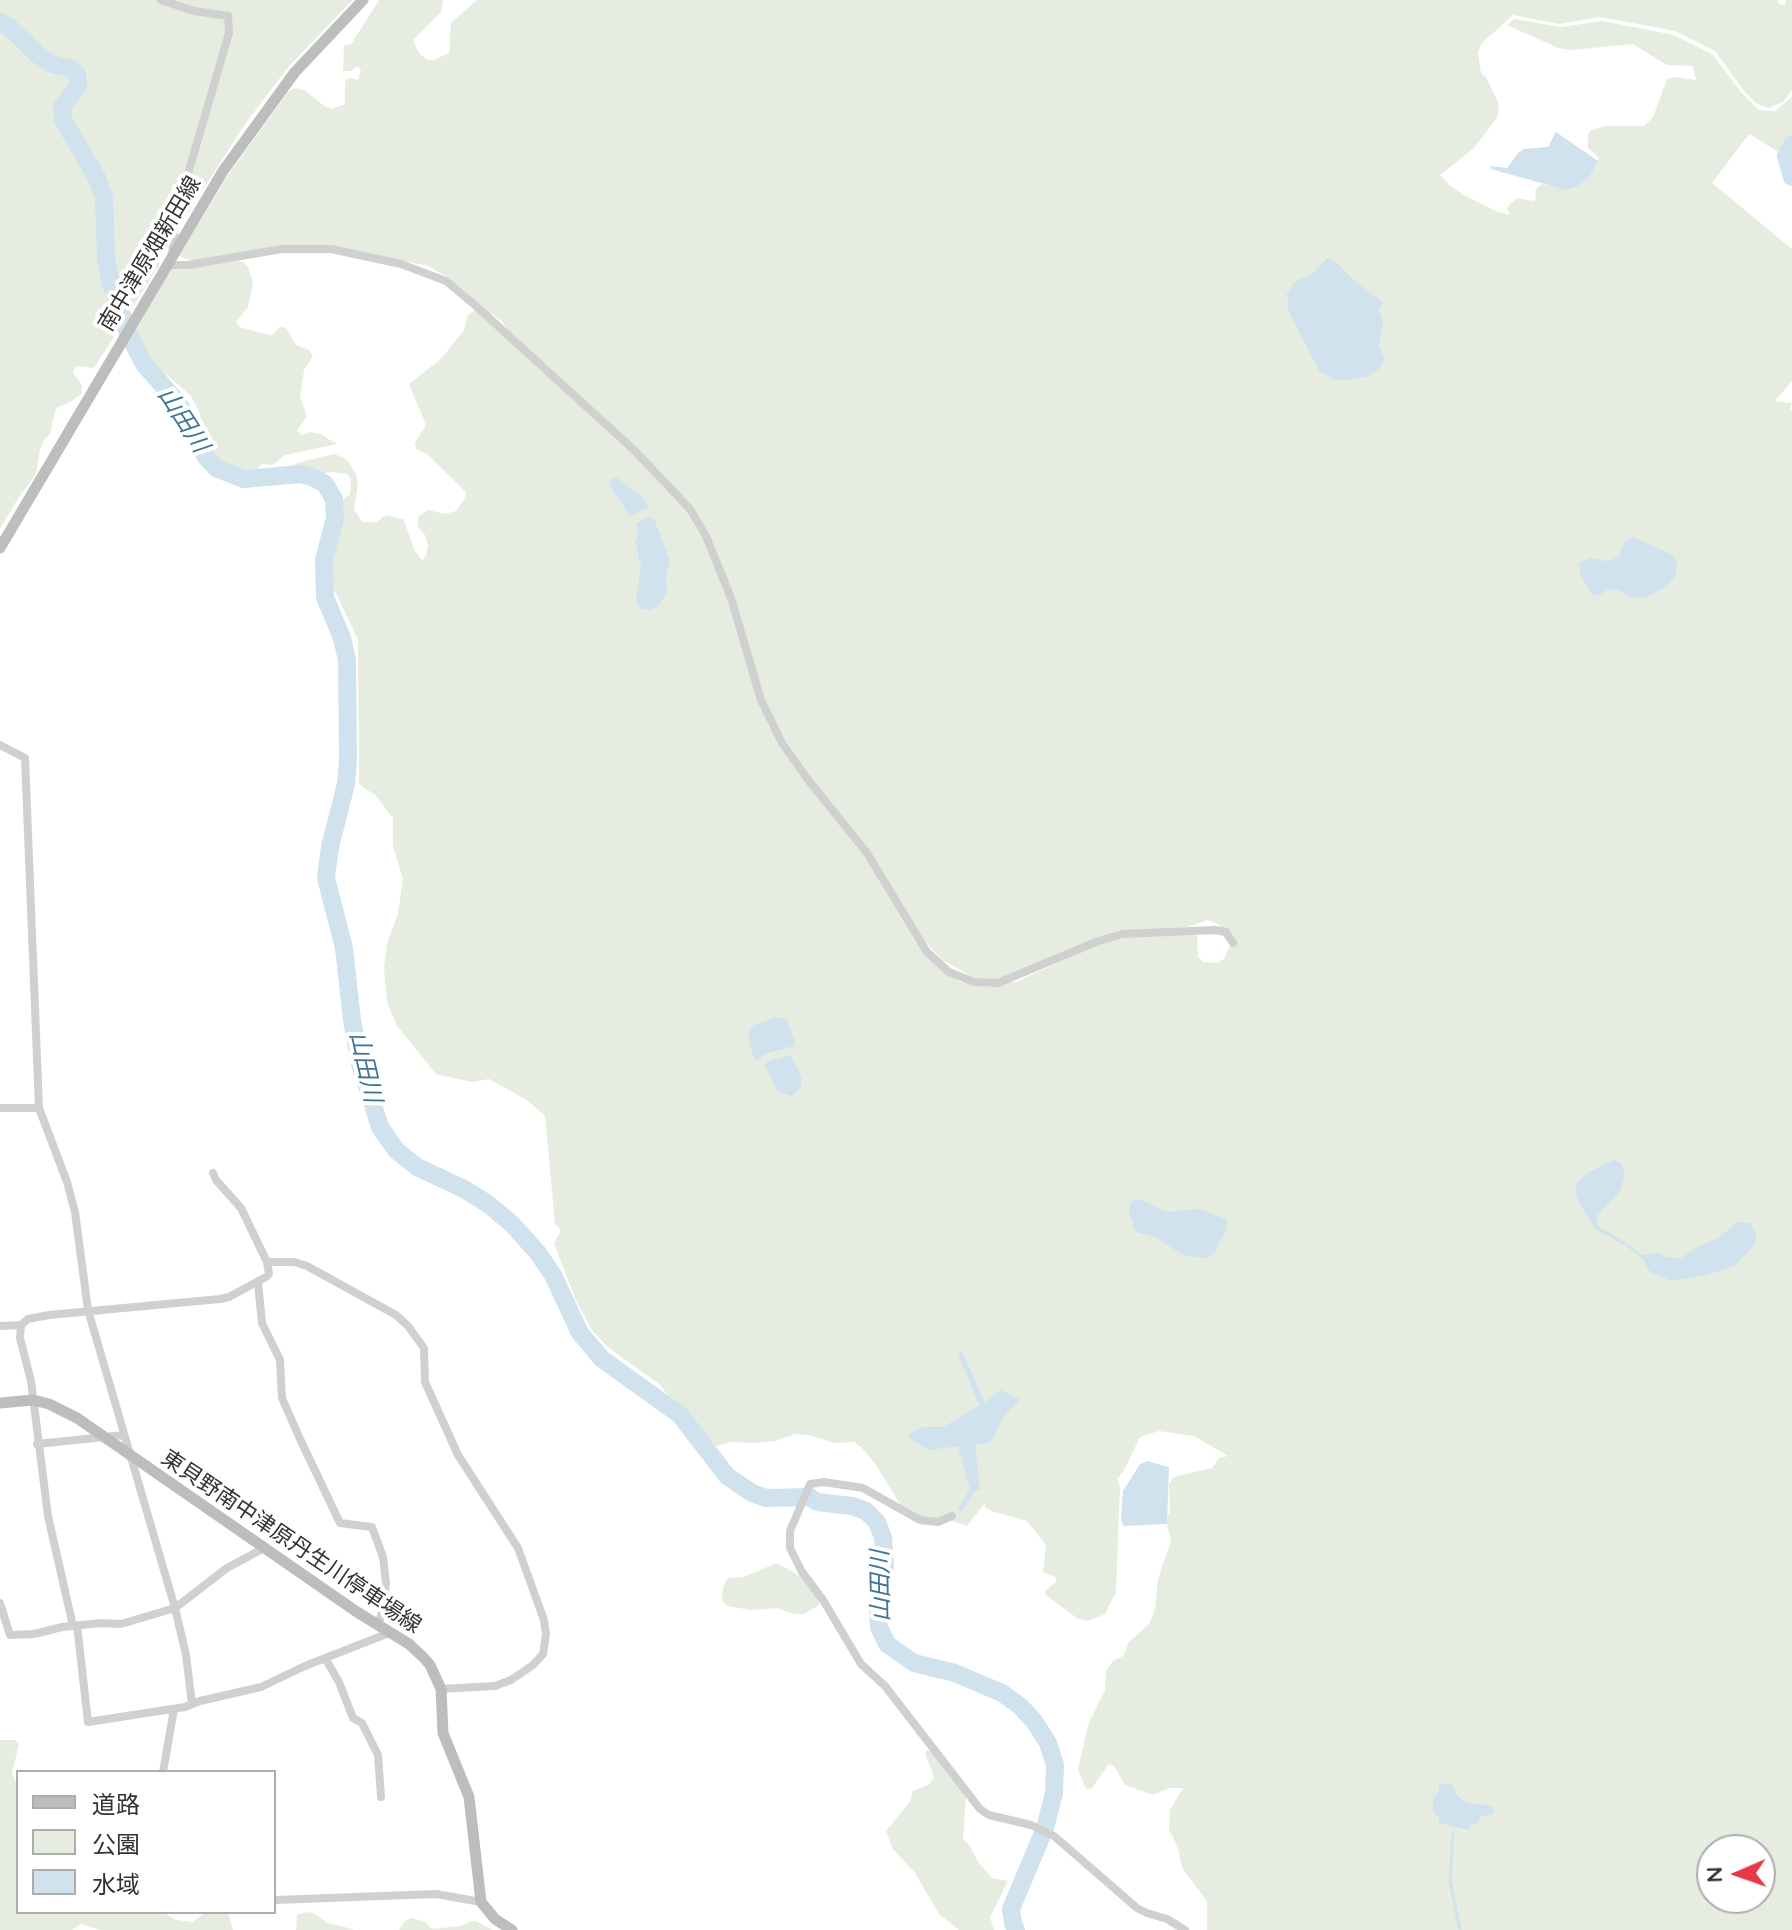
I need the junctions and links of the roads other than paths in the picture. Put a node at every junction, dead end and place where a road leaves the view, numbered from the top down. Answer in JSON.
{"nodes":[{"id":1,"x":161,"y":0,"type":"edge"},
{"id":2,"x":363,"y":0,"type":"edge"},
{"id":3,"x":170,"y":261,"type":"junction"},
{"id":4,"x":0,"y":548,"type":"edge"},
{"id":5,"x":0,"y":745,"type":"edge"},
{"id":6,"x":1233,"y":943,"type":"dead end"},
{"id":7,"x":0,"y":1108,"type":"edge"},
{"id":8,"x":39,"y":1108,"type":"junction"},
{"id":9,"x":213,"y":1173,"type":"dead end"},
{"id":10,"x":267,"y":1262,"type":"junction"},
{"id":11,"x":258,"y":1283,"type":"junction"},
{"id":12,"x":88,"y":1310,"type":"junction"},
{"id":13,"x":21,"y":1325,"type":"junction"},
{"id":14,"x":0,"y":1326,"type":"edge"},
{"id":15,"x":33,"y":1400,"type":"junction"},
{"id":16,"x":0,"y":1403,"type":"edge"},
{"id":17,"x":124,"y":1435,"type":"junction"},
{"id":18,"x":102,"y":1436,"type":"junction"},
{"id":19,"x":37,"y":1444,"type":"junction"},
{"id":20,"x":129,"y":1455,"type":"junction"},
{"id":21,"x":952,"y":1516,"type":"dead end"},
{"id":22,"x":264,"y":1548,"type":"junction"},
{"id":23,"x":0,"y":1603,"type":"edge"},
{"id":24,"x":175,"y":1608,"type":"junction"},
{"id":25,"x":75,"y":1625,"type":"junction"},
{"id":26,"x":378,"y":1625,"type":"junction"},
{"id":27,"x":389,"y":1633,"type":"junction"},
{"id":28,"x":325,"y":1658,"type":"junction"},
{"id":29,"x":441,"y":1689,"type":"junction"},
{"id":30,"x":192,"y":1704,"type":"junction"},
{"id":31,"x":174,"y":1709,"type":"junction"},
{"id":32,"x":163,"y":1770,"type":"edge"},
{"id":33,"x":381,"y":1797,"type":"dead end"},
{"id":34,"x":276,"y":1900,"type":"edge"},
{"id":35,"x":481,"y":1902,"type":"junction"},
{"id":36,"x":512,"y":1930,"type":"edge"},
{"id":37,"x":1185,"y":1930,"type":"edge"}],
"edges":[{"from":1,"to":3,"type":"street"},
{"from":2,"to":3,"type":"main road","name":"南中津原畑新田線"},
{"from":3,"to":4,"type":"main road","name":"南中津原畑新田線"},
{"from":3,"to":6,"type":"street"},
{"from":5,"to":8,"type":"street"},
{"from":7,"to":8,"type":"street"},
{"from":8,"to":12,"type":"street"},
{"from":9,"to":10,"type":"street"},
{"from":10,"to":11,"type":"street"},
{"from":10,"to":29,"type":"street"},
{"from":11,"to":12,"type":"street"},
{"from":11,"to":26,"type":"street"},
{"from":12,"to":13,"type":"street"},
{"from":12,"to":17,"type":"street"},
{"from":13,"to":14,"type":"street"},
{"from":13,"to":15,"type":"street"},
{"from":15,"to":16,"type":"main road","name":"東貝野南中津原丹生川停車場線"},
{"from":15,"to":18,"type":"main road","name":"東貝野南中津原丹生川停車場線"},
{"from":15,"to":19,"type":"street"},
{"from":17,"to":18,"type":"street"},
{"from":17,"to":20,"type":"street"},
{"from":18,"to":19,"type":"street"},
{"from":18,"to":20,"type":"main road","name":"東貝野南中津原丹生川停車場線"},
{"from":19,"to":25,"type":"street"},
{"from":20,"to":22,"type":"main road","name":"東貝野南中津原丹生川停車場線"},
{"from":20,"to":24,"type":"street"},
{"from":21,"to":37,"type":"street"},
{"from":22,"to":24,"type":"street"},
{"from":22,"to":26,"type":"main road","name":"東貝野南中津原丹生川停車場線"},
{"from":23,"to":25,"type":"street"},
{"from":24,"to":25,"type":"street"},
{"from":24,"to":30,"type":"street"},
{"from":25,"to":31,"type":"street"},
{"from":26,"to":27,"type":"main road","name":"東貝野南中津原丹生川停車場線"},
{"from":27,"to":28,"type":"street"},
{"from":27,"to":29,"type":"main road","name":"東貝野南中津原丹生川停車場線"},
{"from":28,"to":30,"type":"street"},
{"from":28,"to":33,"type":"street"},
{"from":29,"to":35,"type":"main road","name":"東貝野南中津原丹生川停車場線"},
{"from":30,"to":31,"type":"street"},
{"from":31,"to":32,"type":"street"},
{"from":34,"to":35,"type":"street"},
{"from":35,"to":36,"type":"main road"}]}
